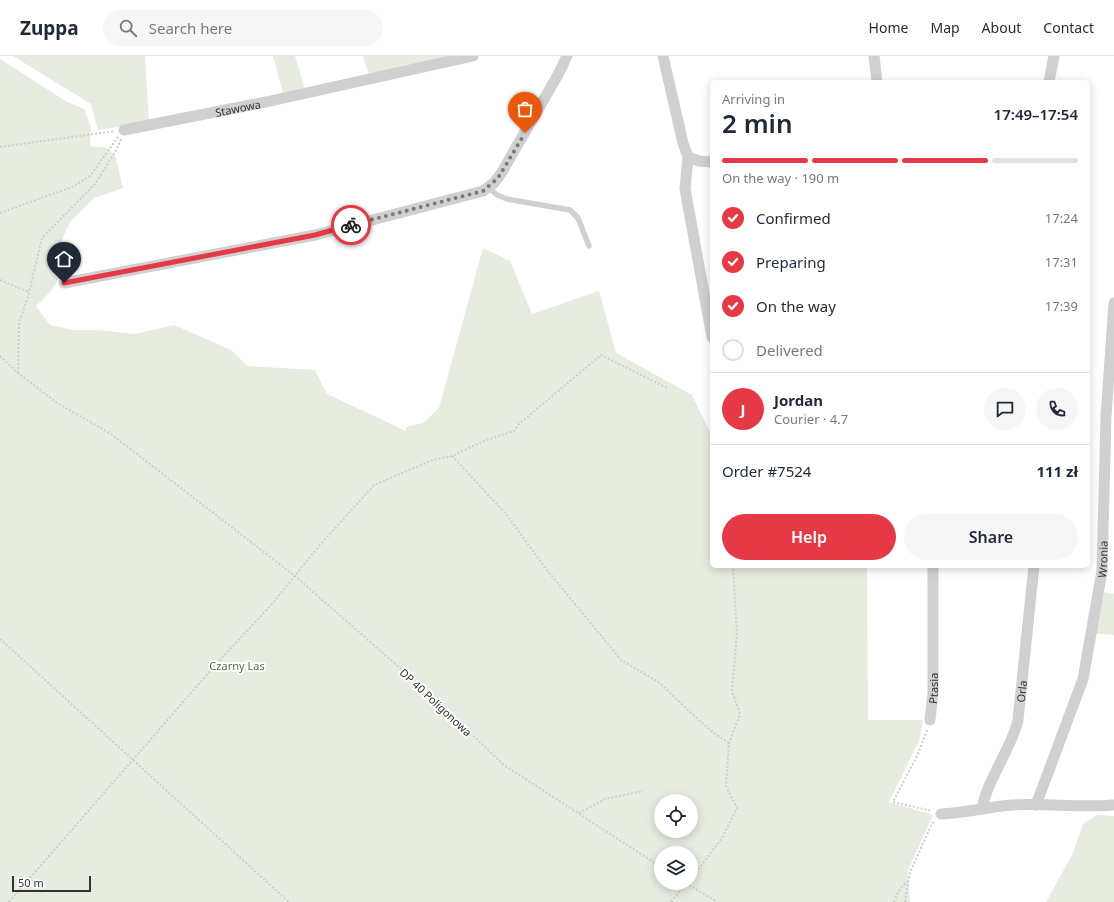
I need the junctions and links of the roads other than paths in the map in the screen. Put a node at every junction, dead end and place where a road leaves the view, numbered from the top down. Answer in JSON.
{"nodes":[{"id":1,"x":473,"y":56,"type":"edge"},
{"id":2,"x":567,"y":56,"type":"edge"},
{"id":3,"x":663,"y":56,"type":"edge"},
{"id":4,"x":874,"y":56,"type":"edge"},
{"id":5,"x":1054,"y":56,"type":"edge"},
{"id":6,"x":877,"y":80,"type":"edge"},
{"id":7,"x":1049,"y":80,"type":"edge"},
{"id":8,"x":124,"y":130,"type":"road end"},
{"id":9,"x":688,"y":157,"type":"junction"},
{"id":10,"x":710,"y":162,"type":"edge"},
{"id":11,"x":489,"y":188,"type":"junction"},
{"id":12,"x":588,"y":246,"type":"dead end"},
{"id":13,"x":64,"y":283,"type":"dead end"},
{"id":14,"x":1114,"y":302,"type":"edge"},
{"id":15,"x":710,"y":326,"type":"edge"},
{"id":16,"x":933,"y":568,"type":"edge"},
{"id":17,"x":1034,"y":568,"type":"edge"},
{"id":18,"x":930,"y":720,"type":"road end"},
{"id":19,"x":1114,"y":805,"type":"edge"},
{"id":20,"x":1036,"y":806,"type":"junction"},
{"id":21,"x":983,"y":809,"type":"junction"},
{"id":22,"x":941,"y":814,"type":"road end"}],
"edges":[{"from":1,"to":8,"type":"street","name":"Stawowa"},
{"from":2,"to":11,"type":"street"},
{"from":3,"to":9,"type":"street"},
{"from":4,"to":6,"type":"street"},
{"from":5,"to":7,"type":"street"},
{"from":9,"to":10,"type":"street"},
{"from":9,"to":15,"type":"street"},
{"from":11,"to":12,"type":"lane"},
{"from":11,"to":13,"type":"street"},
{"from":14,"to":20,"type":"street","name":"Wronia"},
{"from":16,"to":18,"type":"street","name":"Ptasia"},
{"from":17,"to":21,"type":"street","name":"Orla"},
{"from":19,"to":20,"type":"street"},
{"from":20,"to":21,"type":"street"},
{"from":21,"to":22,"type":"street"}]}
